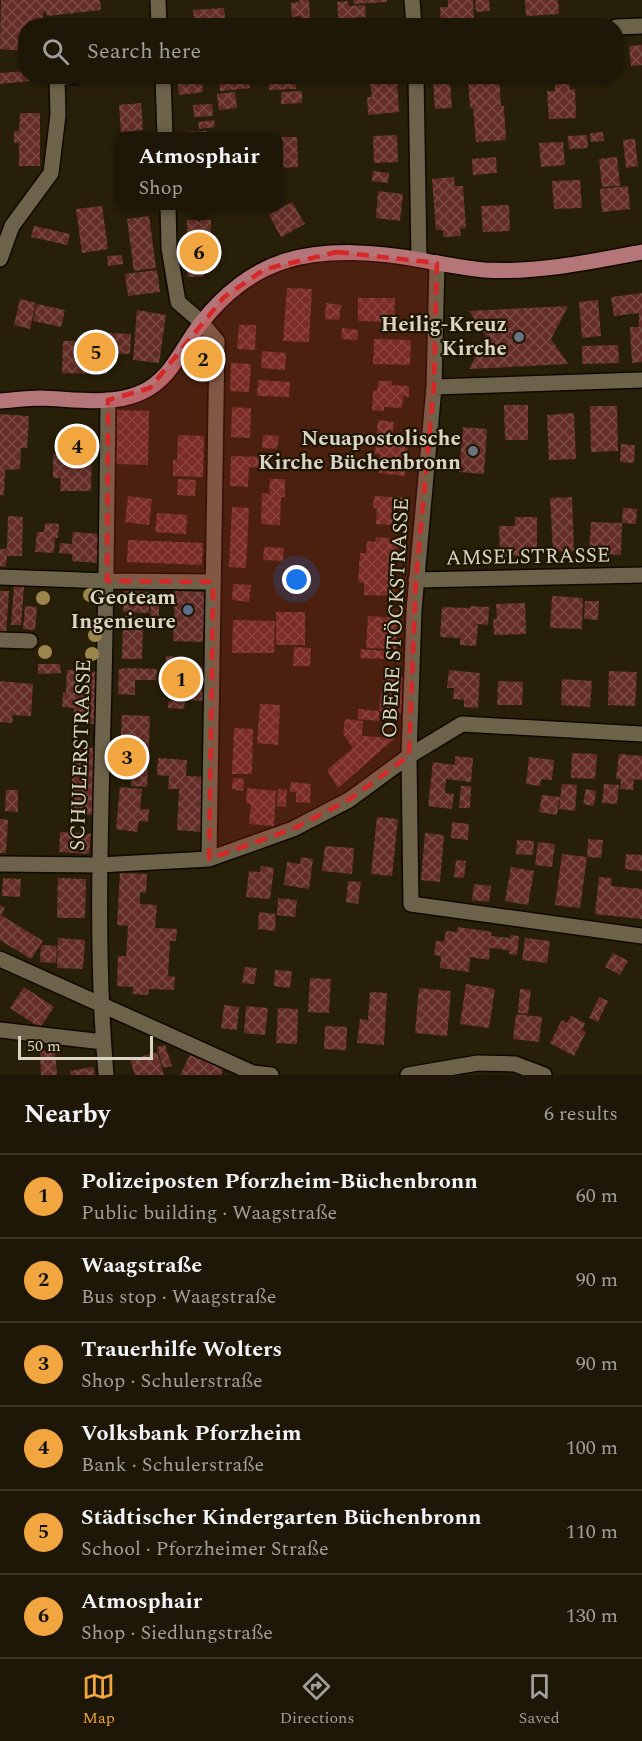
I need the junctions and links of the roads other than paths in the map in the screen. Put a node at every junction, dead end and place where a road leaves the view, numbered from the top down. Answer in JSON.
{"nodes":[{"id":1,"x":158,"y":0,"type":"edge"},
{"id":2,"x":412,"y":0,"type":"edge"},
{"id":3,"x":159,"y":18,"type":"edge"},
{"id":4,"x":413,"y":18,"type":"edge"},
{"id":5,"x":642,"y":26,"type":"edge"},
{"id":6,"x":624,"y":27,"type":"edge"},
{"id":7,"x":57,"y":84,"type":"edge"},
{"id":8,"x":163,"y":84,"type":"edge"},
{"id":9,"x":416,"y":84,"type":"edge"},
{"id":10,"x":165,"y":132,"type":"edge"},
{"id":11,"x":168,"y":210,"type":"edge"},
{"id":12,"x":6,"y":223,"type":"edge"},
{"id":13,"x":642,"y":252,"type":"edge"},
{"id":14,"x":0,"y":259,"type":"edge"},
{"id":15,"x":419,"y":259,"type":"junction"},
{"id":16,"x":437,"y":263,"type":"junction"},
{"id":17,"x":201,"y":322,"type":"junction"},
{"id":18,"x":642,"y":380,"type":"edge"},
{"id":19,"x":434,"y":387,"type":"junction"},
{"id":20,"x":108,"y":400,"type":"junction"},
{"id":21,"x":0,"y":401,"type":"edge"},
{"id":22,"x":642,"y":575,"type":"edge"},
{"id":23,"x":0,"y":577,"type":"edge"},
{"id":24,"x":416,"y":580,"type":"junction"},
{"id":25,"x":107,"y":581,"type":"junction"},
{"id":26,"x":213,"y":582,"type":"junction"},
{"id":27,"x":0,"y":640,"type":"edge"},
{"id":28,"x":30,"y":641,"type":"dead end"},
{"id":29,"x":642,"y":734,"type":"edge"},
{"id":30,"x":409,"y":756,"type":"junction"},
{"id":31,"x":209,"y":859,"type":"junction"},
{"id":32,"x":0,"y":864,"type":"edge"},
{"id":33,"x":99,"y":865,"type":"junction"},
{"id":34,"x":642,"y":936,"type":"edge"},
{"id":35,"x":0,"y":959,"type":"edge"},
{"id":36,"x":101,"y":1005,"type":"junction"},
{"id":37,"x":0,"y":1030,"type":"edge"},
{"id":38,"x":103,"y":1042,"type":"junction"},
{"id":39,"x":430,"y":1073,"type":"edge"},
{"id":40,"x":253,"y":1074,"type":"edge"},
{"id":41,"x":106,"y":1075,"type":"edge"},
{"id":42,"x":271,"y":1075,"type":"edge"},
{"id":43,"x":408,"y":1075,"type":"edge"},
{"id":44,"x":544,"y":1075,"type":"edge"}],
"edges":[{"from":1,"to":3,"type":"street"},
{"from":2,"to":4,"type":"street"},
{"from":5,"to":6,"type":"street"},
{"from":7,"to":12,"type":"street"},
{"from":8,"to":10,"type":"street"},
{"from":9,"to":15,"type":"street"},
{"from":11,"to":17,"type":"street"},
{"from":12,"to":14,"type":"street"},
{"from":13,"to":16,"type":"main road"},
{"from":15,"to":16,"type":"main road"},
{"from":15,"to":17,"type":"main road"},
{"from":16,"to":19,"type":"street","name":"OBERE STÖCKSTRASSE"},
{"from":17,"to":20,"type":"main road"},
{"from":17,"to":26,"type":"street"},
{"from":18,"to":19,"type":"street"},
{"from":19,"to":24,"type":"street","name":"OBERE STÖCKSTRASSE"},
{"from":20,"to":21,"type":"main road"},
{"from":20,"to":25,"type":"street","name":"SCHULERSTRASSE"},
{"from":22,"to":24,"type":"street","name":"AMSELSTRASSE"},
{"from":23,"to":25,"type":"street"},
{"from":24,"to":30,"type":"street","name":"OBERE STÖCKSTRASSE"},
{"from":25,"to":26,"type":"street"},
{"from":25,"to":33,"type":"street","name":"SCHULERSTRASSE"},
{"from":26,"to":31,"type":"street"},
{"from":27,"to":28,"type":"street"},
{"from":29,"to":30,"type":"street"},
{"from":30,"to":31,"type":"street"},
{"from":30,"to":34,"type":"street","name":"OBERE STÖCKSTRASSE"},
{"from":31,"to":33,"type":"street"},
{"from":32,"to":33,"type":"street"},
{"from":33,"to":36,"type":"street","name":"SCHULERSTRASSE"},
{"from":35,"to":36,"type":"street"},
{"from":36,"to":38,"type":"street","name":"SCHULERSTRASSE"},
{"from":36,"to":40,"type":"street"},
{"from":37,"to":38,"type":"street"},
{"from":38,"to":41,"type":"street","name":"SCHULERSTRASSE"},
{"from":39,"to":43,"type":"street"},
{"from":39,"to":44,"type":"street"},
{"from":40,"to":42,"type":"street"}]}
